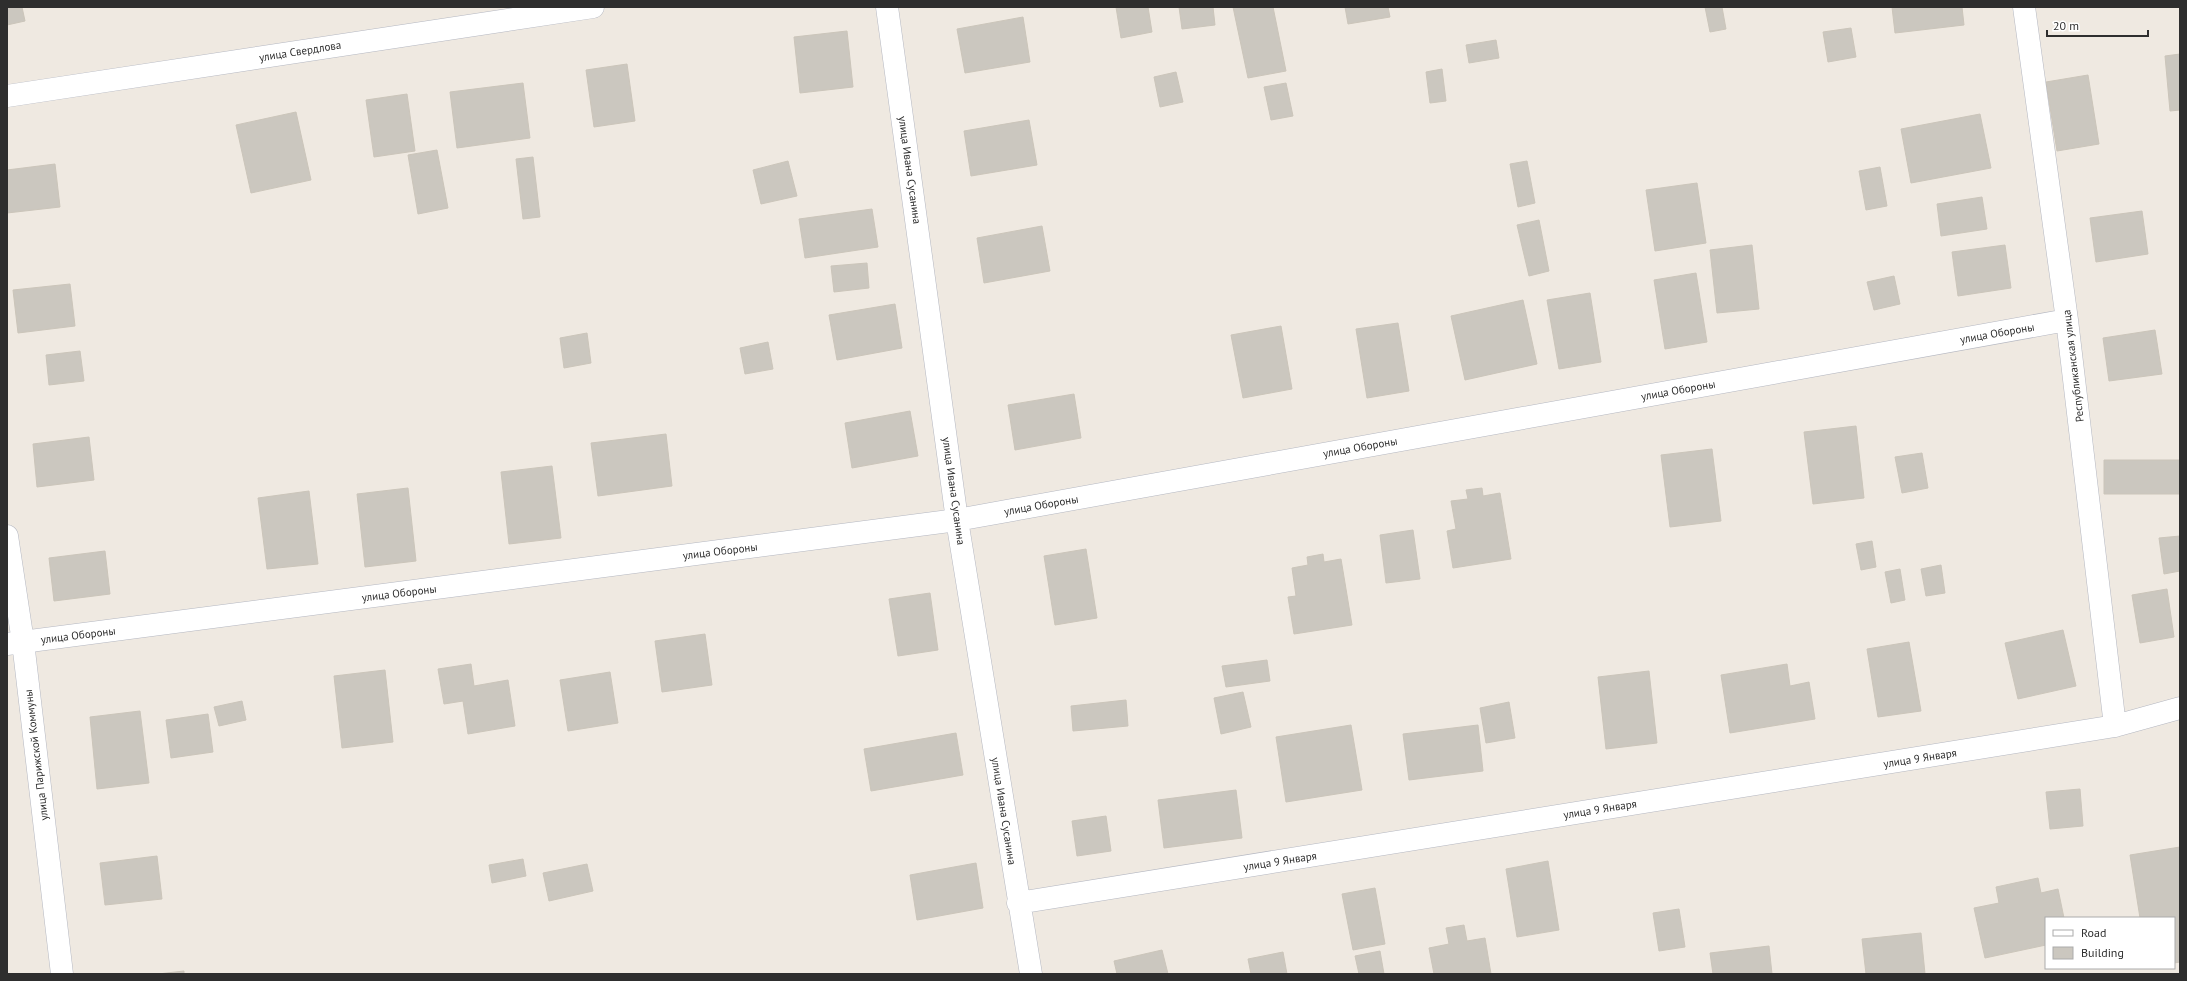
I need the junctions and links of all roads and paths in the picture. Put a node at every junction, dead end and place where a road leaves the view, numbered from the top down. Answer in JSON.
{"nodes":[{"id":1,"x":593,"y":7,"type":"edge"},
{"id":2,"x":887,"y":7,"type":"edge"},
{"id":3,"x":2024,"y":7,"type":"edge"},
{"id":4,"x":7,"y":96,"type":"edge"},
{"id":5,"x":2067,"y":320,"type":"junction"},
{"id":6,"x":957,"y":520,"type":"junction"},
{"id":7,"x":7,"y":536,"type":"edge"},
{"id":8,"x":15,"y":643,"type":"edge"},
{"id":9,"x":2180,"y":708,"type":"edge"},
{"id":10,"x":2115,"y":726,"type":"junction"},
{"id":11,"x":1018,"y":903,"type":"junction"},
{"id":12,"x":62,"y":974,"type":"edge"},
{"id":13,"x":1031,"y":974,"type":"edge"}],
"edges":[{"from":1,"to":4,"type":"street","name":"улица Свердлова"},
{"from":2,"to":6,"type":"street","name":"улица Ивана Сусанина"},
{"from":3,"to":5,"type":"street","name":"Республиканская улица"},
{"from":5,"to":6,"type":"street","name":"улица Обороны"},
{"from":5,"to":10,"type":"street","name":"Республиканская улица"},
{"from":6,"to":8,"type":"street","name":"улица Обороны"},
{"from":6,"to":11,"type":"street","name":"улица Ивана Сусанина"},
{"from":7,"to":8,"type":"street","name":"улица Парижской Коммуны"},
{"from":8,"to":12,"type":"street","name":"улица Парижской Коммуны"},
{"from":9,"to":10,"type":"street","name":"улица 9 Января"},
{"from":10,"to":11,"type":"street","name":"улица 9 Января"},
{"from":11,"to":13,"type":"street","name":"улица Ивана Сусанина"}]}
